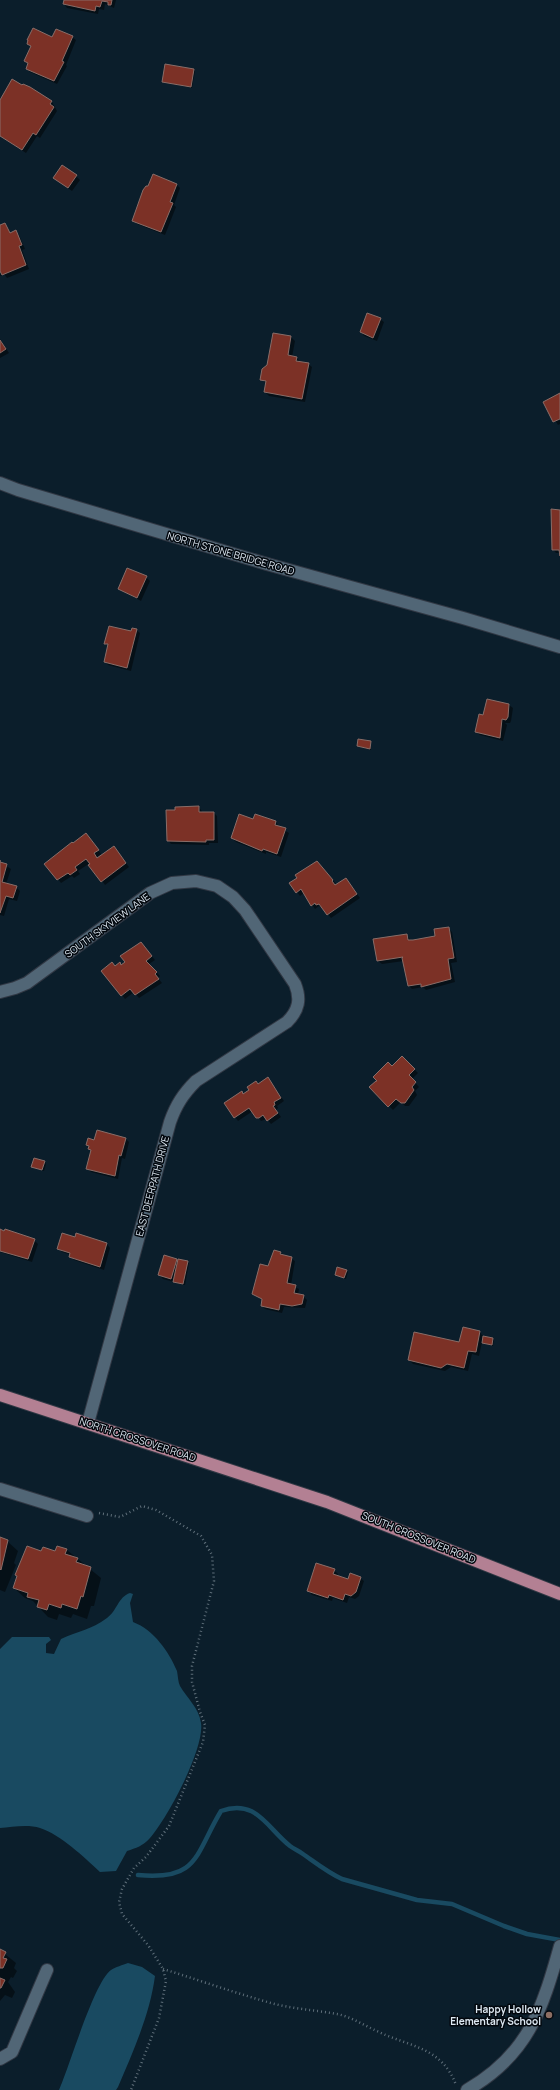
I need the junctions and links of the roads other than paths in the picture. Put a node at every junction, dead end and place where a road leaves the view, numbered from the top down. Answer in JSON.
{"nodes":[{"id":1,"x":0,"y":483,"type":"edge"},
{"id":2,"x":560,"y":647,"type":"edge"},
{"id":3,"x":0,"y":992,"type":"edge"},
{"id":4,"x":299,"y":1004,"type":"joint"},
{"id":5,"x":0,"y":1395,"type":"edge"},
{"id":6,"x":88,"y":1423,"type":"junction"},
{"id":7,"x":276,"y":1484,"type":"joint"},
{"id":8,"x":0,"y":1489,"type":"edge"},
{"id":9,"x":87,"y":1516,"type":"road end"},
{"id":10,"x":560,"y":1594,"type":"edge"},
{"id":11,"x":560,"y":1946,"type":"edge"},
{"id":12,"x":47,"y":1970,"type":"dead end"},
{"id":13,"x":0,"y":2059,"type":"edge"},
{"id":14,"x":467,"y":2090,"type":"edge"}],
"edges":[{"from":1,"to":2,"type":"street","name":"NORTH STONE BRIDGE ROAD"},
{"from":3,"to":4,"type":"street","name":"SOUTH SKYVIEW LANE"},
{"from":4,"to":6,"type":"street","name":"EAST DEERPATH DRIVE"},
{"from":5,"to":6,"type":"main road","name":"NORTH CROSSOVER ROAD"},
{"from":6,"to":7,"type":"main road","name":"NORTH CROSSOVER ROAD"},
{"from":7,"to":10,"type":"main road","name":"SOUTH CROSSOVER ROAD"},
{"from":8,"to":9,"type":"street"},
{"from":11,"to":14,"type":"street"},
{"from":12,"to":13,"type":"street"}]}
